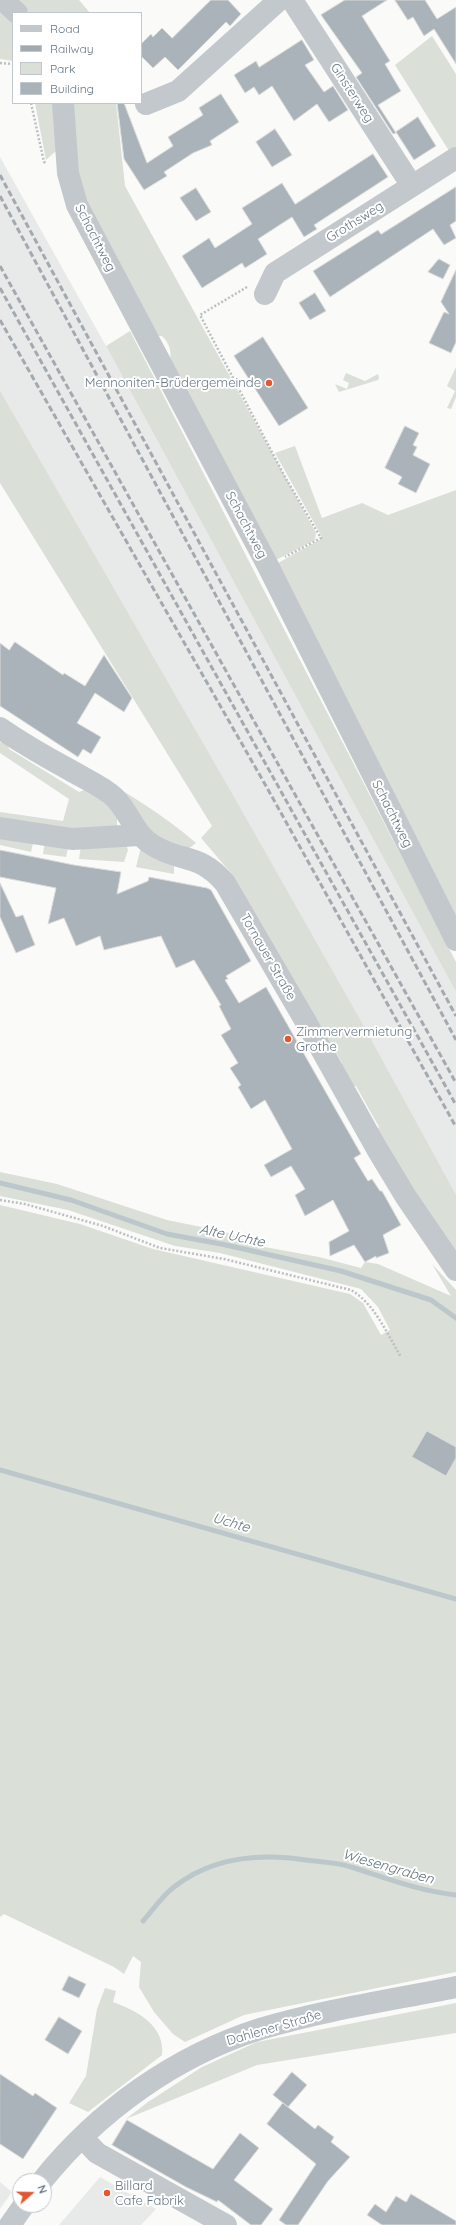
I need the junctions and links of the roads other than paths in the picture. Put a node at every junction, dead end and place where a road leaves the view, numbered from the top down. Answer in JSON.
{"nodes":[{"id":1,"x":3,"y":0,"type":"edge"},
{"id":2,"x":279,"y":0,"type":"edge"},
{"id":3,"x":292,"y":0,"type":"edge"},
{"id":4,"x":16,"y":12,"type":"edge"},
{"id":5,"x":63,"y":104,"type":"edge"},
{"id":6,"x":146,"y":104,"type":"dead end"},
{"id":7,"x":456,"y":158,"type":"edge"},
{"id":8,"x":412,"y":186,"type":"junction"},
{"id":9,"x":265,"y":294,"type":"dead end"},
{"id":10,"x":0,"y":728,"type":"edge"},
{"id":11,"x":0,"y":828,"type":"edge"},
{"id":12,"x":139,"y":835,"type":"junction"},
{"id":13,"x":456,"y":940,"type":"edge"},
{"id":14,"x":456,"y":1270,"type":"edge"},
{"id":15,"x":456,"y":1987,"type":"edge"},
{"id":16,"x":82,"y":2137,"type":"junction"},
{"id":17,"x":49,"y":2173,"type":"edge"},
{"id":18,"x":18,"y":2213,"type":"edge"},
{"id":19,"x":10,"y":2225,"type":"edge"},
{"id":20,"x":226,"y":2225,"type":"edge"}],
"edges":[{"from":1,"to":4,"type":"street"},
{"from":2,"to":6,"type":"street"},
{"from":3,"to":8,"type":"street","name":"Ginsterweg"},
{"from":5,"to":13,"type":"street","name":"Schachtweg"},
{"from":7,"to":8,"type":"street","name":"Grothsweg"},
{"from":8,"to":9,"type":"street","name":"Grothsweg"},
{"from":10,"to":12,"type":"street","name":"Tornauer Straße"},
{"from":11,"to":12,"type":"street"},
{"from":12,"to":14,"type":"street","name":"Tornauer Straße"},
{"from":15,"to":16,"type":"street","name":"Dahlener Straße"},
{"from":16,"to":17,"type":"street","name":"Dahlener Straße"},
{"from":16,"to":20,"type":"street"},
{"from":18,"to":19,"type":"street"}]}
